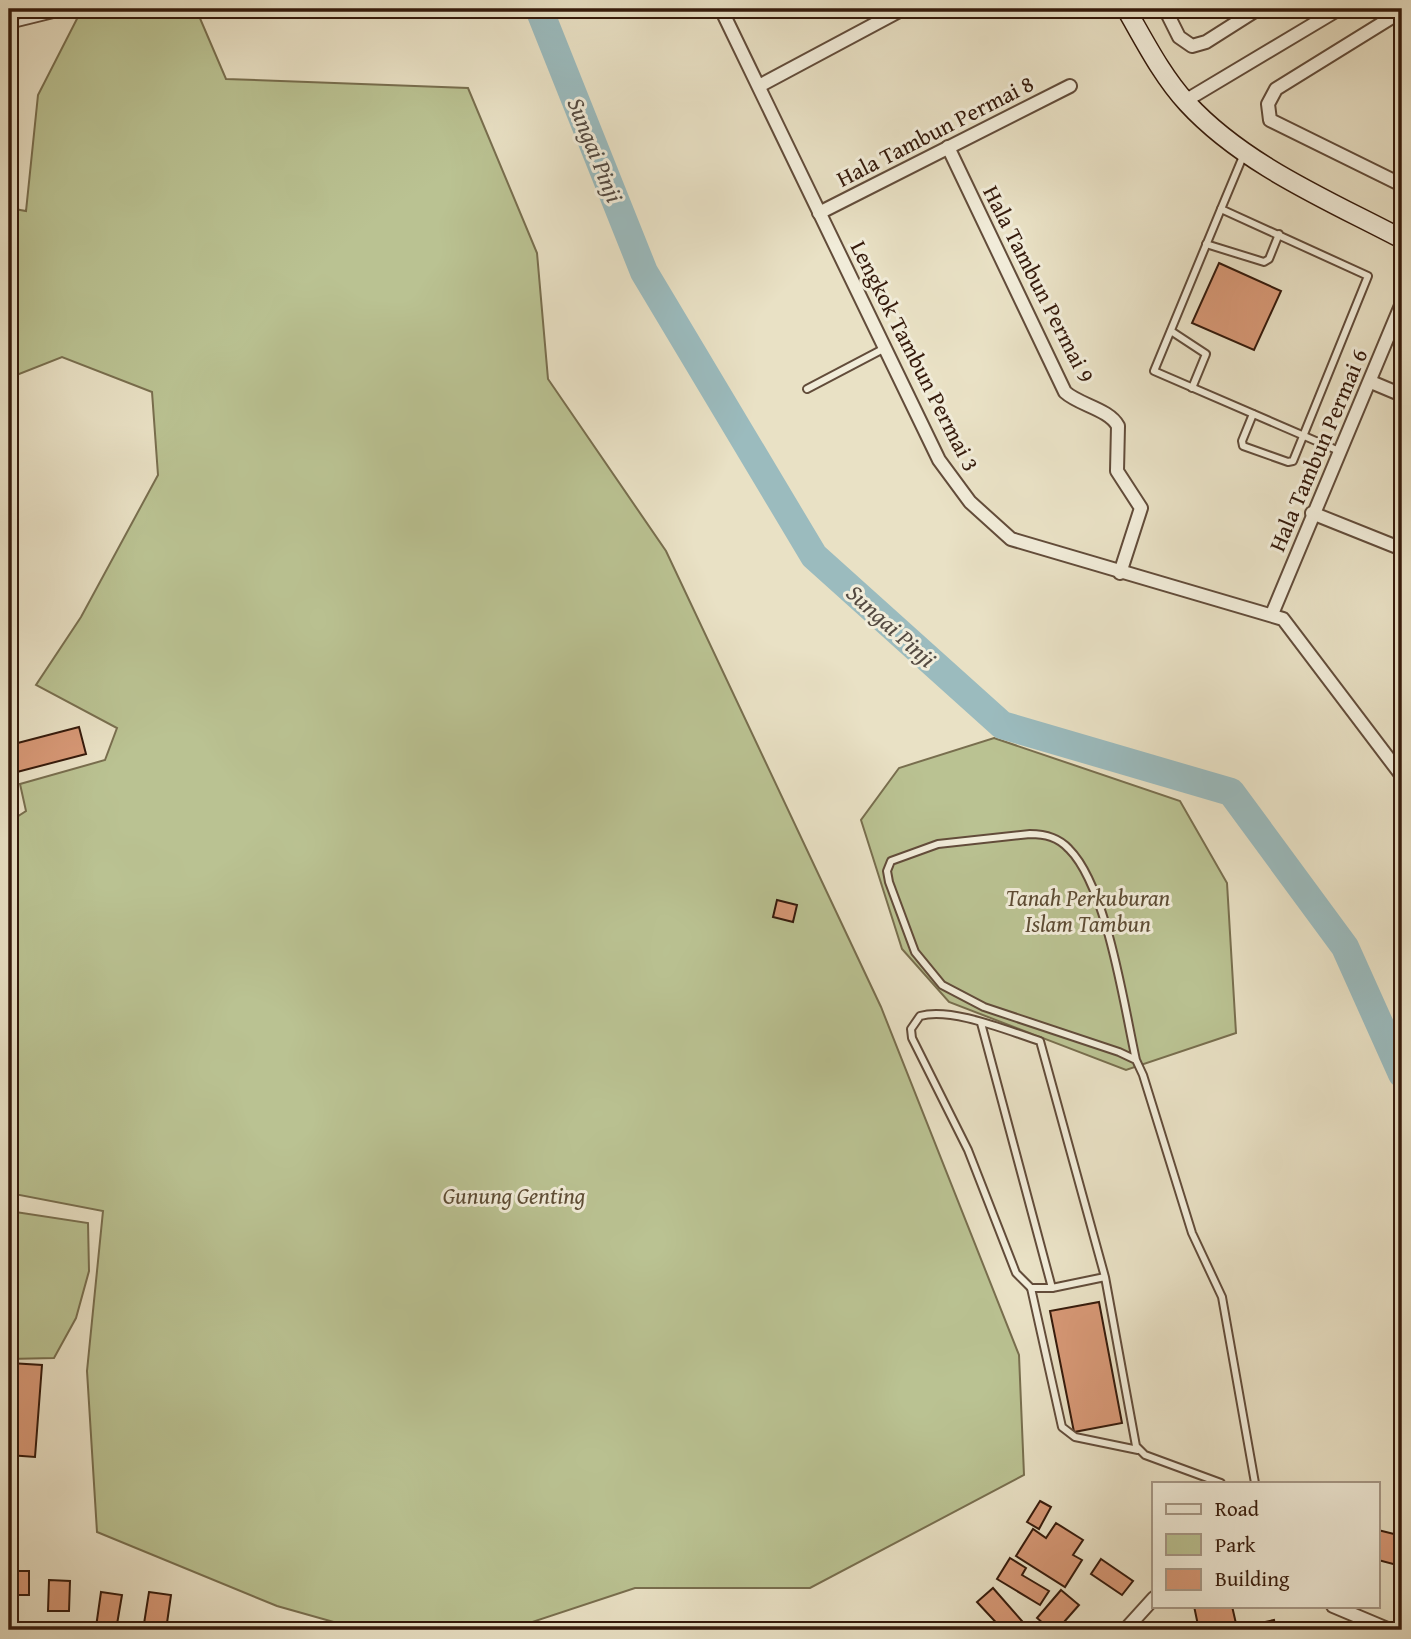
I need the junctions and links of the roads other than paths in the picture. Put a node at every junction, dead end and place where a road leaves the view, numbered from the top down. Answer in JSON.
{"nodes":[{"id":1,"x":74,"y":9,"type":"edge"},
{"id":2,"x":722,"y":9,"type":"edge"},
{"id":3,"x":903,"y":9,"type":"edge"},
{"id":4,"x":1126,"y":9,"type":"edge"},
{"id":5,"x":1164,"y":9,"type":"edge"},
{"id":6,"x":1258,"y":9,"type":"edge"},
{"id":7,"x":1339,"y":9,"type":"edge"},
{"id":8,"x":1402,"y":11,"type":"edge"},
{"id":9,"x":9,"y":25,"type":"edge"},
{"id":10,"x":759,"y":86,"type":"junction"},
{"id":11,"x":1070,"y":86,"type":"dead end"},
{"id":12,"x":1185,"y":101,"type":"junction"},
{"id":13,"x":948,"y":147,"type":"junction"},
{"id":14,"x":1245,"y":152,"type":"junction"},
{"id":15,"x":1402,"y":185,"type":"edge"},
{"id":16,"x":1221,"y":209,"type":"junction"},
{"id":17,"x":819,"y":213,"type":"junction"},
{"id":18,"x":1279,"y":234,"type":"junction"},
{"id":19,"x":1402,"y":239,"type":"edge"},
{"id":20,"x":1206,"y":244,"type":"junction"},
{"id":21,"x":1402,"y":303,"type":"edge"},
{"id":22,"x":1171,"y":331,"type":"junction"},
{"id":23,"x":885,"y":348,"type":"junction"},
{"id":24,"x":1371,"y":382,"type":"junction"},
{"id":25,"x":1192,"y":388,"type":"junction"},
{"id":26,"x":807,"y":389,"type":"dead end"},
{"id":27,"x":1402,"y":395,"type":"edge"},
{"id":28,"x":1253,"y":414,"type":"junction"},
{"id":29,"x":1305,"y":436,"type":"junction"},
{"id":30,"x":1339,"y":451,"type":"junction"},
{"id":31,"x":1312,"y":513,"type":"junction"},
{"id":32,"x":1402,"y":550,"type":"edge"},
{"id":33,"x":1120,"y":573,"type":"junction"},
{"id":34,"x":1272,"y":614,"type":"junction"},
{"id":35,"x":1402,"y":776,"type":"edge"},
{"id":36,"x":981,"y":1023,"type":"junction"},
{"id":37,"x":1136,"y":1060,"type":"junction"},
{"id":38,"x":1105,"y":1277,"type":"junction"},
{"id":39,"x":1031,"y":1288,"type":"junction"},
{"id":40,"x":1052,"y":1288,"type":"junction"},
{"id":41,"x":1138,"y":1450,"type":"junction"},
{"id":42,"x":1218,"y":1482,"type":"edge"},
{"id":43,"x":1255,"y":1482,"type":"edge"},
{"id":44,"x":1152,"y":1600,"type":"edge"},
{"id":45,"x":1338,"y":1608,"type":"edge"},
{"id":46,"x":1125,"y":1630,"type":"edge"},
{"id":47,"x":1390,"y":1630,"type":"edge"}],
"edges":[{"from":1,"to":9,"type":"lane"},
{"from":2,"to":10,"type":"street","name":"Lengkok Tambun Permai 3"},
{"from":3,"to":10,"type":"street"},
{"from":4,"to":12,"type":"street"},
{"from":5,"to":6,"type":"street"},
{"from":7,"to":12,"type":"street"},
{"from":8,"to":15,"type":"street"},
{"from":10,"to":17,"type":"street","name":"Lengkok Tambun Permai 3"},
{"from":11,"to":13,"type":"street","name":"Hala Tambun Permai 8"},
{"from":12,"to":14,"type":"street"},
{"from":13,"to":17,"type":"street","name":"Hala Tambun Permai 8"},
{"from":13,"to":33,"type":"street","name":"Hala Tambun Permai 9"},
{"from":14,"to":16,"type":"lane"},
{"from":14,"to":19,"type":"street"},
{"from":16,"to":18,"type":"lane"},
{"from":16,"to":20,"type":"lane"},
{"from":17,"to":23,"type":"street","name":"Lengkok Tambun Permai 3"},
{"from":18,"to":20,"type":"lane"},
{"from":18,"to":29,"type":"lane"},
{"from":20,"to":22,"type":"lane"},
{"from":21,"to":24,"type":"street","name":"Hala Tambun Permai 6"},
{"from":22,"to":25,"type":"lane"},
{"from":22,"to":25,"type":"lane"},
{"from":23,"to":26,"type":"lane"},
{"from":23,"to":33,"type":"street","name":"Lengkok Tambun Permai 3"},
{"from":24,"to":27,"type":"street"},
{"from":24,"to":30,"type":"street","name":"Hala Tambun Permai 6"},
{"from":25,"to":28,"type":"lane"},
{"from":28,"to":29,"type":"lane"},
{"from":28,"to":29,"type":"lane"},
{"from":29,"to":30,"type":"lane"},
{"from":30,"to":31,"type":"street","name":"Hala Tambun Permai 6"},
{"from":31,"to":32,"type":"street"},
{"from":31,"to":34,"type":"street","name":"Hala Tambun Permai 6"},
{"from":33,"to":34,"type":"street","name":"Lengkok Tambun Permai 3"},
{"from":34,"to":35,"type":"street","name":"Lengkok Tambun Permai 3"},
{"from":36,"to":38,"type":"lane"},
{"from":36,"to":39,"type":"lane"},
{"from":36,"to":40,"type":"lane"},
{"from":37,"to":37,"type":"lane"},
{"from":37,"to":43,"type":"lane"},
{"from":38,"to":40,"type":"lane"},
{"from":38,"to":41,"type":"lane"},
{"from":39,"to":40,"type":"lane"},
{"from":39,"to":41,"type":"lane"},
{"from":41,"to":42,"type":"lane"},
{"from":44,"to":46,"type":"street"},
{"from":45,"to":47,"type":"street"}]}
